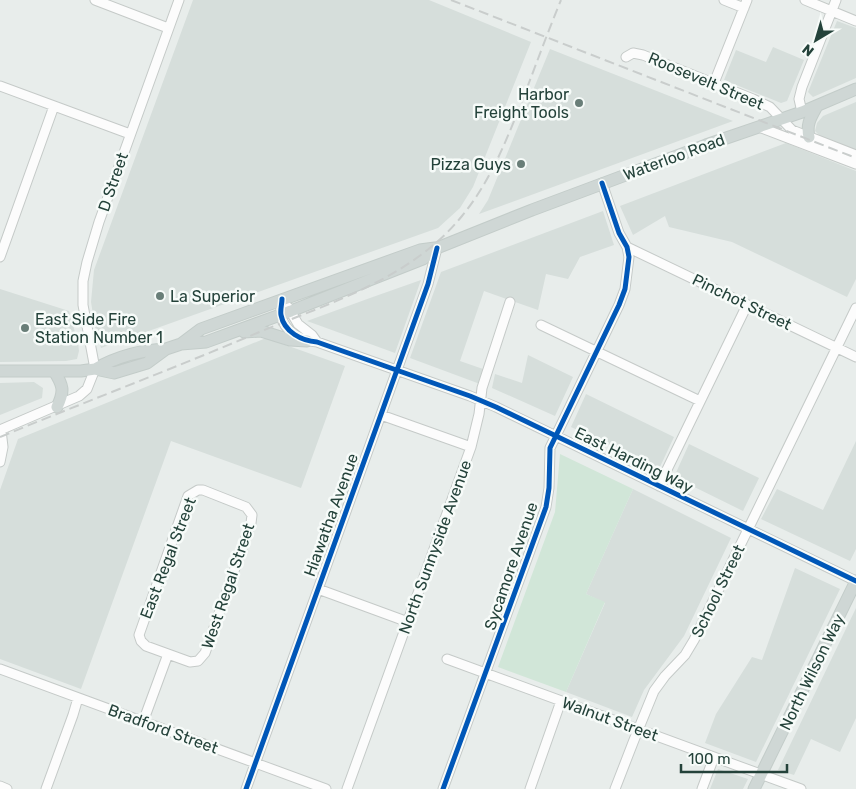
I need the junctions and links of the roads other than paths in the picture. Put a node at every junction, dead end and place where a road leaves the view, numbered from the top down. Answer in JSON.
{"nodes":[{"id":1,"x":95,"y":0,"type":"edge"},
{"id":2,"x":179,"y":0,"type":"edge"},
{"id":3,"x":724,"y":0,"type":"edge"},
{"id":4,"x":805,"y":0,"type":"edge"},
{"id":5,"x":836,"y":0,"type":"edge"},
{"id":6,"x":746,"y":4,"type":"edge"},
{"id":7,"x":832,"y":11,"type":"junction"},
{"id":8,"x":856,"y":21,"type":"edge"},
{"id":9,"x":168,"y":28,"type":"junction"},
{"id":10,"x":626,"y":57,"type":"dead end"},
{"id":11,"x":714,"y":84,"type":"junction"},
{"id":12,"x":0,"y":86,"type":"edge"},
{"id":13,"x":856,"y":89,"type":"edge"},
{"id":14,"x":54,"y":106,"type":"junction"},
{"id":15,"x":816,"y":106,"type":"junction"},
{"id":16,"x":802,"y":112,"type":"junction"},
{"id":17,"x":782,"y":120,"type":"junction"},
{"id":18,"x":759,"y":127,"type":"junction"},
{"id":19,"x":130,"y":134,"type":"junction"},
{"id":20,"x":809,"y":137,"type":"junction"},
{"id":21,"x":856,"y":155,"type":"edge"},
{"id":22,"x":856,"y":164,"type":"edge"},
{"id":23,"x":602,"y":183,"type":"junction"},
{"id":24,"x":627,"y":247,"type":"junction"},
{"id":25,"x":437,"y":248,"type":"junction"},
{"id":26,"x":0,"y":257,"type":"edge"},
{"id":27,"x":282,"y":299,"type":"junction"},
{"id":28,"x":510,"y":302,"type":"dead end"},
{"id":29,"x":747,"y":305,"type":"junction"},
{"id":30,"x":856,"y":308,"type":"edge"},
{"id":31,"x":286,"y":313,"type":"junction"},
{"id":32,"x":541,"y":325,"type":"dead end"},
{"id":33,"x":232,"y":333,"type":"junction"},
{"id":34,"x":312,"y":342,"type":"junction"},
{"id":35,"x":181,"y":344,"type":"junction"},
{"id":36,"x":836,"y":348,"type":"junction"},
{"id":37,"x":596,"y":351,"type":"junction"},
{"id":38,"x":856,"y":358,"type":"edge"},
{"id":39,"x":95,"y":369,"type":"junction"},
{"id":40,"x":397,"y":370,"type":"junction"},
{"id":41,"x":0,"y":371,"type":"edge"},
{"id":42,"x":54,"y":371,"type":"junction"},
{"id":43,"x":480,"y":400,"type":"junction"},
{"id":44,"x":700,"y":402,"type":"junction"},
{"id":45,"x":57,"y":407,"type":"junction"},
{"id":46,"x":381,"y":415,"type":"junction"},
{"id":47,"x":0,"y":430,"type":"edge"},
{"id":48,"x":556,"y":435,"type":"junction"},
{"id":49,"x":471,"y":447,"type":"junction"},
{"id":50,"x":0,"y":462,"type":"edge"},
{"id":51,"x":659,"y":486,"type":"junction"},
{"id":52,"x":221,"y":497,"type":"joint"},
{"id":53,"x":748,"y":529,"type":"junction"},
{"id":54,"x":856,"y":581,"type":"edge"},
{"id":55,"x":318,"y":589,"type":"junction"},
{"id":56,"x":408,"y":622,"type":"junction"},
{"id":57,"x":168,"y":654,"type":"junction"},
{"id":58,"x":448,"y":659,"type":"dead end"},
{"id":59,"x":0,"y":669,"type":"edge"},
{"id":60,"x":486,"y":673,"type":"junction"},
{"id":61,"x":78,"y":698,"type":"junction"},
{"id":62,"x":560,"y":701,"type":"junction"},
{"id":63,"x":143,"y":722,"type":"junction"},
{"id":64,"x":638,"y":729,"type":"junction"},
{"id":65,"x":714,"y":757,"type":"junction"},
{"id":66,"x":255,"y":764,"type":"junction"},
{"id":67,"x":762,"y":775,"type":"junction"},
{"id":68,"x":0,"y":786,"type":"edge"},
{"id":69,"x":7,"y":789,"type":"edge"},
{"id":70,"x":46,"y":789,"type":"edge"},
{"id":71,"x":246,"y":789,"type":"edge"},
{"id":72,"x":326,"y":789,"type":"edge"},
{"id":73,"x":347,"y":789,"type":"edge"},
{"id":74,"x":443,"y":789,"type":"edge"},
{"id":75,"x":530,"y":789,"type":"edge"},
{"id":76,"x":616,"y":789,"type":"edge"},
{"id":77,"x":702,"y":789,"type":"edge"},
{"id":78,"x":754,"y":789,"type":"edge"},
{"id":79,"x":801,"y":789,"type":"edge"}],
"edges":[{"from":1,"to":9,"type":"street"},
{"from":2,"to":9,"type":"street","name":"D Street"},
{"from":3,"to":6,"type":"street"},
{"from":4,"to":7,"type":"street"},
{"from":5,"to":7,"type":"street"},
{"from":6,"to":11,"type":"street"},
{"from":7,"to":8,"type":"street"},
{"from":7,"to":16,"type":"street"},
{"from":9,"to":19,"type":"street","name":"D Street"},
{"from":10,"to":11,"type":"street","name":"Roosevelt Street"},
{"from":11,"to":17,"type":"street","name":"Roosevelt Street"},
{"from":12,"to":14,"type":"street"},
{"from":13,"to":15,"type":"main road","name":"Waterloo Road"},
{"from":14,"to":19,"type":"street"},
{"from":14,"to":26,"type":"street"},
{"from":15,"to":16,"type":"main road","name":"Waterloo Road"},
{"from":15,"to":20,"type":"main road"},
{"from":16,"to":17,"type":"main road","name":"Waterloo Road"},
{"from":17,"to":18,"type":"main road","name":"Waterloo Road"},
{"from":17,"to":20,"type":"street","name":"Roosevelt Street"},
{"from":18,"to":22,"type":"street"},
{"from":18,"to":23,"type":"main road","name":"Waterloo Road"},
{"from":19,"to":39,"type":"street","name":"D Street"},
{"from":20,"to":21,"type":"street","name":"Roosevelt Street"},
{"from":23,"to":24,"type":"street","name":"Sycamore Avenue"},
{"from":23,"to":25,"type":"main road","name":"Waterloo Road"},
{"from":24,"to":29,"type":"street","name":"Pinchot Street"},
{"from":24,"to":37,"type":"street","name":"Sycamore Avenue"},
{"from":25,"to":27,"type":"main road","name":"Waterloo Road"},
{"from":25,"to":31,"type":"main road","name":"Waterloo Road"},
{"from":25,"to":40,"type":"street","name":"Hiawatha Avenue"},
{"from":27,"to":31,"type":"street"},
{"from":27,"to":35,"type":"main road","name":"Waterloo Road"},
{"from":28,"to":43,"type":"street","name":"North Sunnyside Avenue"},
{"from":29,"to":36,"type":"street","name":"Pinchot Street"},
{"from":29,"to":44,"type":"street"},
{"from":30,"to":36,"type":"street","name":"School Street"},
{"from":31,"to":33,"type":"main road","name":"Waterloo Road"},
{"from":31,"to":34,"type":"street","name":"East Harding Way"},
{"from":32,"to":37,"type":"street"},
{"from":33,"to":34,"type":"main road"},
{"from":33,"to":35,"type":"main road","name":"Waterloo Road"},
{"from":34,"to":40,"type":"street","name":"East Harding Way"},
{"from":35,"to":39,"type":"main road","name":"Waterloo Road"},
{"from":36,"to":38,"type":"street","name":"Pinchot Street"},
{"from":36,"to":53,"type":"street","name":"School Street"},
{"from":37,"to":44,"type":"street"},
{"from":37,"to":48,"type":"street","name":"Sycamore Avenue"},
{"from":39,"to":42,"type":"main road","name":"Waterloo Road"},
{"from":39,"to":45,"type":"street"},
{"from":40,"to":43,"type":"street","name":"East Harding Way"},
{"from":40,"to":46,"type":"street","name":"Hiawatha Avenue"},
{"from":41,"to":42,"type":"main road","name":"Waterloo Road"},
{"from":42,"to":45,"type":"main road"},
{"from":43,"to":48,"type":"street","name":"East Harding Way"},
{"from":43,"to":49,"type":"street","name":"North Sunnyside Avenue"},
{"from":44,"to":51,"type":"street"},
{"from":45,"to":47,"type":"street"},
{"from":46,"to":49,"type":"street"},
{"from":46,"to":55,"type":"street","name":"Hiawatha Avenue"},
{"from":47,"to":50,"type":"street"},
{"from":48,"to":51,"type":"street","name":"East Harding Way"},
{"from":48,"to":60,"type":"street","name":"Sycamore Avenue"},
{"from":49,"to":56,"type":"street","name":"North Sunnyside Avenue"},
{"from":51,"to":53,"type":"street","name":"East Harding Way"},
{"from":52,"to":57,"type":"street","name":"East Regal Street"},
{"from":52,"to":57,"type":"street","name":"West Regal Street"},
{"from":53,"to":54,"type":"street","name":"East Harding Way"},
{"from":53,"to":64,"type":"street","name":"School Street"},
{"from":54,"to":67,"type":"main road","name":"North Wilson Way"},
{"from":55,"to":56,"type":"street"},
{"from":55,"to":66,"type":"street","name":"Hiawatha Avenue"},
{"from":56,"to":73,"type":"street","name":"North Sunnyside Avenue"},
{"from":57,"to":63,"type":"street"},
{"from":58,"to":60,"type":"street","name":"Walnut Street"},
{"from":59,"to":61,"type":"street","name":"Bradford Street"},
{"from":60,"to":62,"type":"street","name":"Walnut Street"},
{"from":60,"to":74,"type":"street","name":"Sycamore Avenue"},
{"from":61,"to":63,"type":"street","name":"Bradford Street"},
{"from":61,"to":70,"type":"street"},
{"from":62,"to":64,"type":"street","name":"Walnut Street"},
{"from":62,"to":75,"type":"street"},
{"from":63,"to":66,"type":"street","name":"Bradford Street"},
{"from":64,"to":65,"type":"street","name":"Walnut Street"},
{"from":64,"to":76,"type":"street","name":"School Street"},
{"from":65,"to":67,"type":"street","name":"Walnut Street"},
{"from":65,"to":77,"type":"street"},
{"from":66,"to":71,"type":"street","name":"Hiawatha Avenue"},
{"from":66,"to":72,"type":"street","name":"Bradford Street"},
{"from":67,"to":78,"type":"main road","name":"North Wilson Way"},
{"from":67,"to":79,"type":"street","name":"Walnut Street"},
{"from":68,"to":69,"type":"street"}]}
